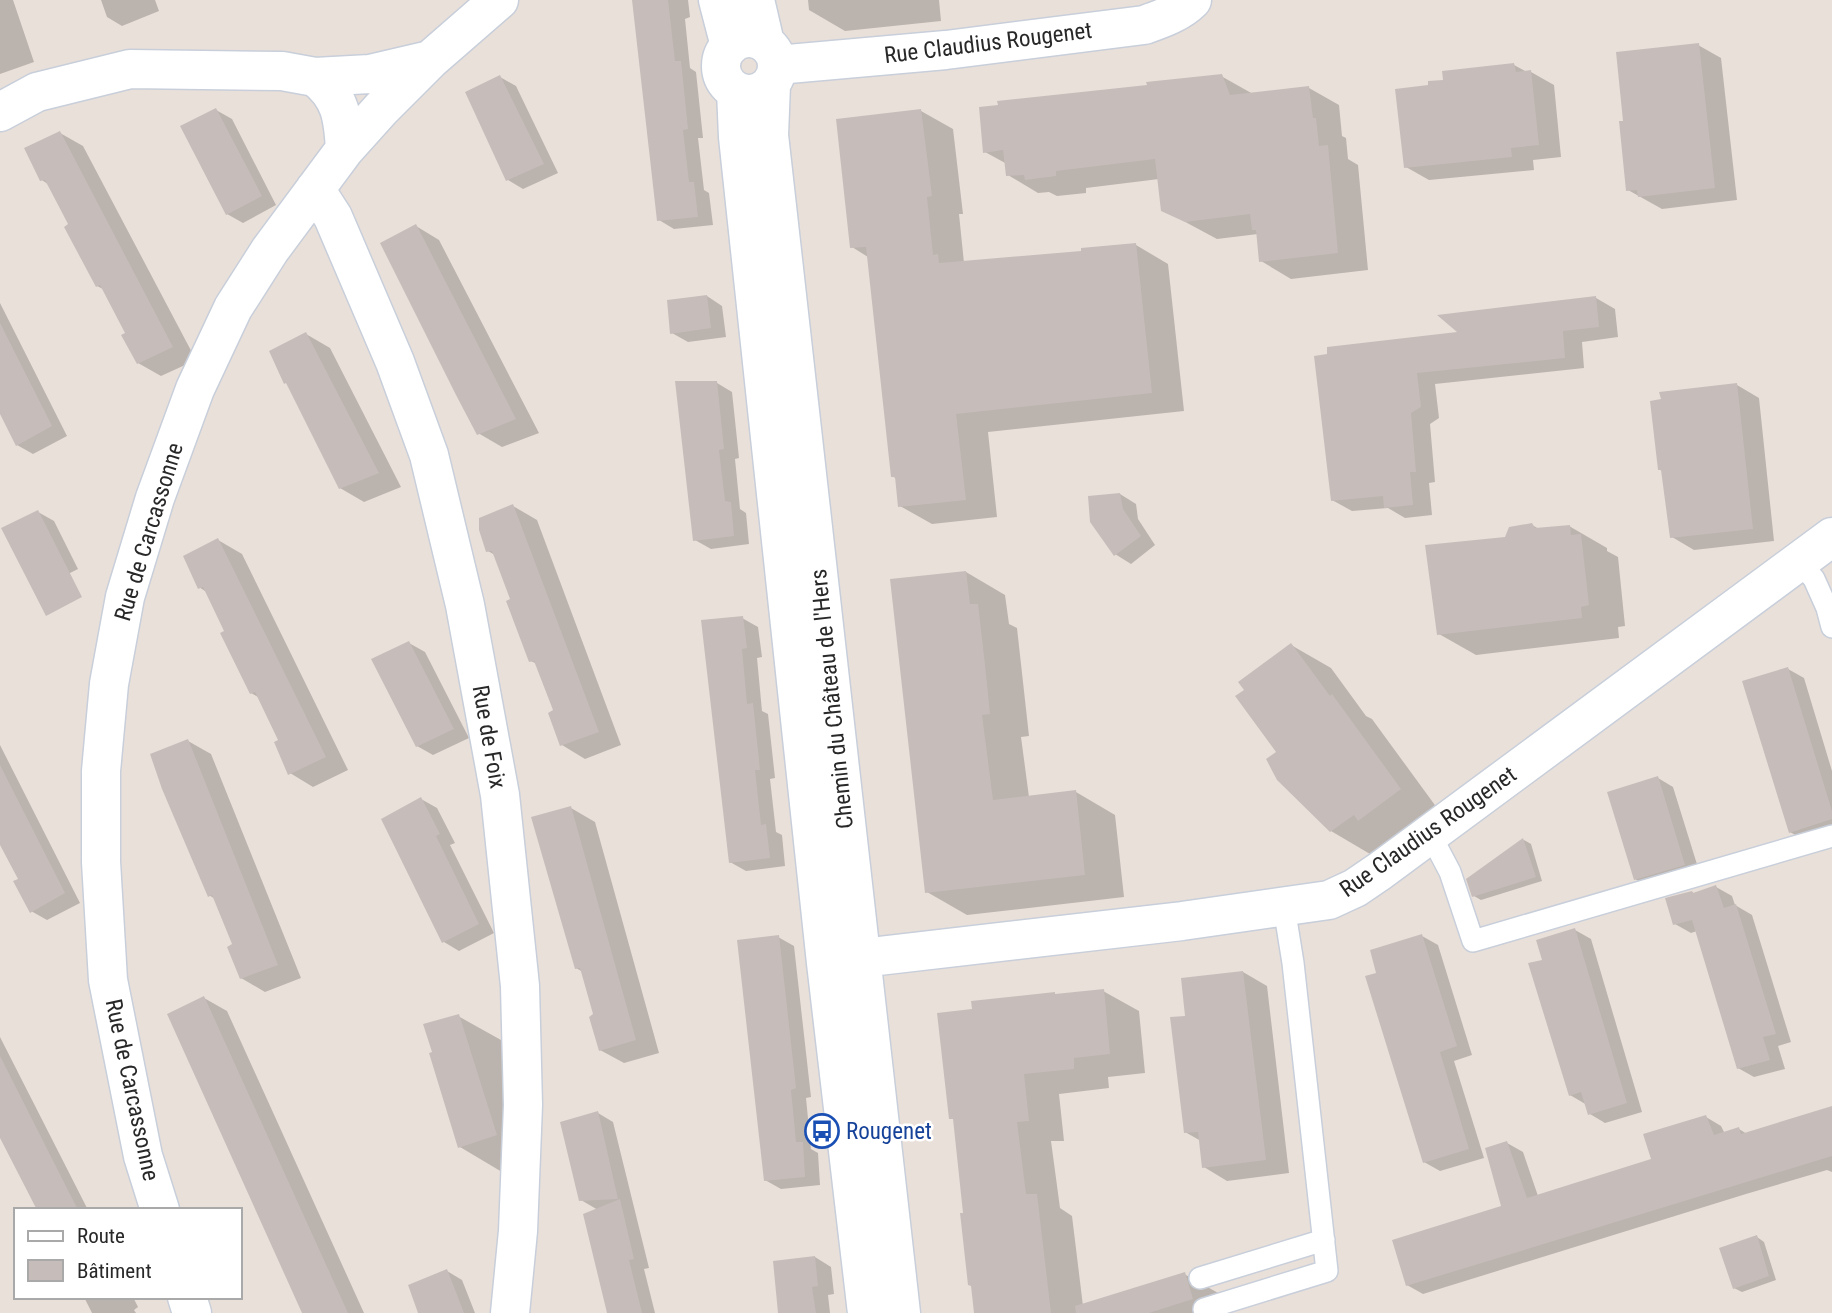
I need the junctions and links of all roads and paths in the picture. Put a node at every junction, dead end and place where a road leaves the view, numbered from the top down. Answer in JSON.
{"nodes":[{"id":1,"x":499,"y":0,"type":"edge"},
{"id":2,"x":718,"y":0,"type":"edge"},
{"id":3,"x":754,"y":0,"type":"edge"},
{"id":4,"x":1192,"y":0,"type":"edge"},
{"id":5,"x":430,"y":60,"type":"junction"},
{"id":6,"x":756,"y":66,"type":"junction"},
{"id":7,"x":315,"y":78,"type":"junction"},
{"id":8,"x":0,"y":112,"type":"edge"},
{"id":9,"x":345,"y":149,"type":"junction"},
{"id":10,"x":315,"y":189,"type":"junction"},
{"id":11,"x":1832,"y":537,"type":"edge"},
{"id":12,"x":1799,"y":561,"type":"junction"},
{"id":13,"x":1832,"y":627,"type":"edge"},
{"id":14,"x":1430,"y":834,"type":"junction"},
{"id":15,"x":1832,"y":836,"type":"edge"},
{"id":16,"x":1284,"y":907,"type":"junction"},
{"id":17,"x":844,"y":960,"type":"junction"},
{"id":18,"x":159,"y":1208,"type":"edge"},
{"id":19,"x":1324,"y":1240,"type":"junction"},
{"id":20,"x":1200,"y":1278,"type":"dead end"},
{"id":21,"x":1204,"y":1310,"type":"dead end"},
{"id":22,"x":510,"y":1313,"type":"edge"},
{"id":23,"x":866,"y":1313,"type":"edge"},
{"id":24,"x":901,"y":1313,"type":"edge"}],
"edges":[{"from":1,"to":5,"type":"street","name":"Rue de Carcassonne"},
{"from":2,"to":6,"type":"street","name":"Chemin du Château de l'Hers"},
{"from":3,"to":6,"type":"street","name":"Chemin du Château de l'Hers"},
{"from":4,"to":6,"type":"street","name":"Rue Claudius Rougenet"},
{"from":5,"to":7,"type":"street"},
{"from":5,"to":9,"type":"street","name":"Rue de Carcassonne"},
{"from":6,"to":17,"type":"street","name":"Chemin du Château de l'Hers"},
{"from":7,"to":8,"type":"street"},
{"from":7,"to":9,"type":"street"},
{"from":9,"to":10,"type":"street","name":"Rue de Carcassonne"},
{"from":10,"to":18,"type":"street","name":"Rue de Carcassonne"},
{"from":10,"to":22,"type":"street","name":"Rue de Foix"},
{"from":11,"to":12,"type":"street","name":"Rue Claudius Rougenet"},
{"from":12,"to":13,"type":"lane"},
{"from":12,"to":14,"type":"street","name":"Rue Claudius Rougenet"},
{"from":14,"to":15,"type":"lane"},
{"from":14,"to":16,"type":"street","name":"Rue Claudius Rougenet"},
{"from":16,"to":17,"type":"street","name":"Rue Claudius Rougenet"},
{"from":16,"to":19,"type":"lane"},
{"from":17,"to":23,"type":"street","name":"Chemin du Château de l'Hers"},
{"from":17,"to":24,"type":"street","name":"Chemin du Château de l'Hers"},
{"from":19,"to":20,"type":"lane"},
{"from":19,"to":21,"type":"lane"}]}
